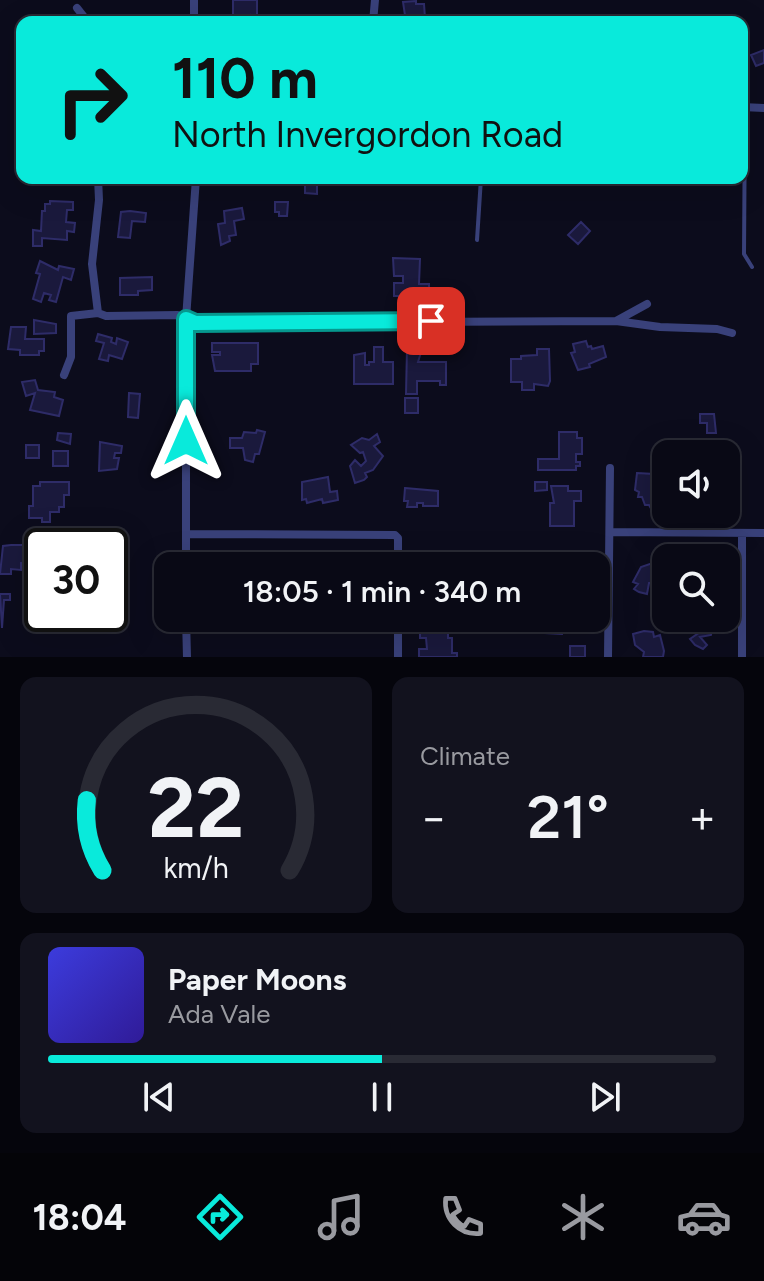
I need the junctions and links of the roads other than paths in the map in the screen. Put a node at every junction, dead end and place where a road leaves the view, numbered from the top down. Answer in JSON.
{"nodes":[{"id":1,"x":77,"y":8,"type":"dead end"},
{"id":2,"x":83,"y":16,"type":"edge"},
{"id":3,"x":98,"y":184,"type":"edge"},
{"id":4,"x":196,"y":184,"type":"edge"},
{"id":5,"x":481,"y":184,"type":"edge"},
{"id":6,"x":744,"y":184,"type":"edge"},
{"id":7,"x":477,"y":240,"type":"dead end"},
{"id":8,"x":752,"y":267,"type":"dead end"},
{"id":9,"x":647,"y":304,"type":"dead end"},
{"id":10,"x":98,"y":313,"type":"junction"},
{"id":11,"x":186,"y":319,"type":"junction"},
{"id":12,"x":616,"y":321,"type":"junction"},
{"id":13,"x":732,"y":333,"type":"dead end"},
{"id":14,"x":64,"y":375,"type":"dead end"},
{"id":15,"x":610,"y":468,"type":"dead end"},
{"id":16,"x":610,"y":532,"type":"junction"},
{"id":17,"x":764,"y":533,"type":"edge"},
{"id":18,"x":186,"y":534,"type":"junction"},
{"id":19,"x":742,"y":534,"type":"junction"},
{"id":20,"x":186,"y":552,"type":"edge"},
{"id":21,"x":398,"y":552,"type":"edge"},
{"id":22,"x":186,"y":632,"type":"edge"},
{"id":23,"x":398,"y":632,"type":"edge"},
{"id":24,"x":187,"y":657,"type":"edge"},
{"id":25,"x":398,"y":657,"type":"edge"},
{"id":26,"x":608,"y":657,"type":"edge"},
{"id":27,"x":742,"y":657,"type":"edge"}],
"edges":[{"from":1,"to":2,"type":"street"},
{"from":3,"to":10,"type":"street"},
{"from":4,"to":11,"type":"street"},
{"from":5,"to":7,"type":"lane"},
{"from":6,"to":8,"type":"lane"},
{"from":9,"to":12,"type":"street"},
{"from":10,"to":11,"type":"street"},
{"from":10,"to":14,"type":"street"},
{"from":11,"to":12,"type":"street"},
{"from":11,"to":18,"type":"street"},
{"from":12,"to":13,"type":"street"},
{"from":15,"to":16,"type":"street"},
{"from":16,"to":19,"type":"street"},
{"from":16,"to":26,"type":"street"},
{"from":17,"to":19,"type":"street"},
{"from":18,"to":20,"type":"street"},
{"from":18,"to":21,"type":"street"},
{"from":19,"to":27,"type":"street"},
{"from":22,"to":24,"type":"street"},
{"from":23,"to":25,"type":"street"}]}
